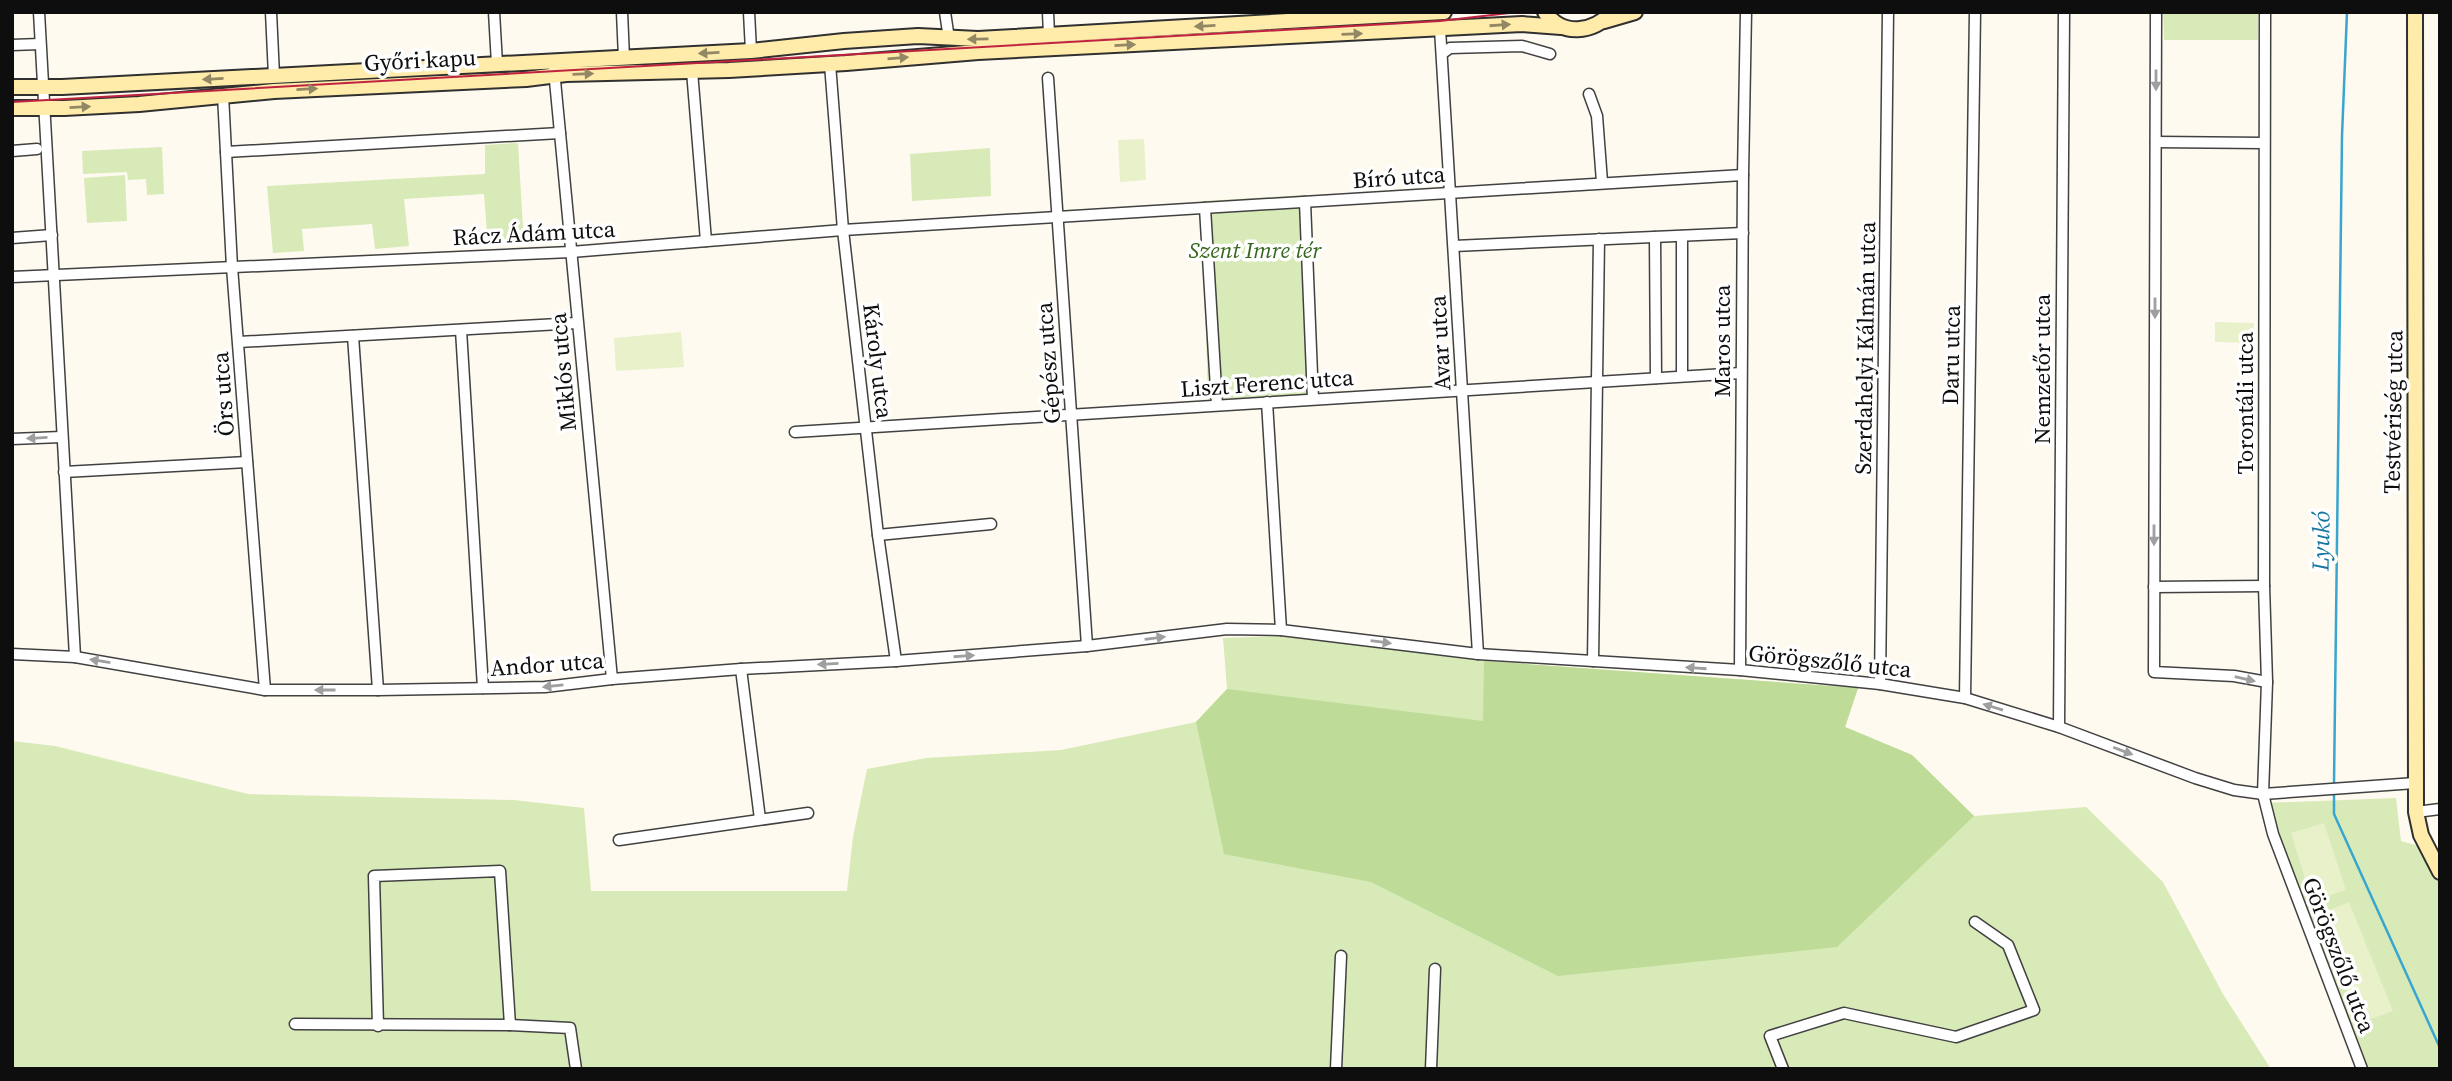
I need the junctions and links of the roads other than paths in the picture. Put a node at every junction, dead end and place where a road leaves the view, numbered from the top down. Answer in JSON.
{"nodes":[{"id":1,"x":39,"y":12,"type":"edge"},
{"id":2,"x":271,"y":12,"type":"edge"},
{"id":3,"x":495,"y":12,"type":"edge"},
{"id":4,"x":622,"y":12,"type":"edge"},
{"id":5,"x":749,"y":12,"type":"edge"},
{"id":6,"x":945,"y":12,"type":"edge"},
{"id":7,"x":1048,"y":12,"type":"edge"},
{"id":8,"x":1444,"y":12,"type":"edge"},
{"id":9,"x":1545,"y":12,"type":"edge"},
{"id":10,"x":1634,"y":12,"type":"edge"},
{"id":11,"x":1746,"y":12,"type":"edge"},
{"id":12,"x":1888,"y":12,"type":"edge"},
{"id":13,"x":1975,"y":12,"type":"edge"},
{"id":14,"x":2064,"y":12,"type":"edge"},
{"id":15,"x":2156,"y":12,"type":"edge"},
{"id":16,"x":2265,"y":12,"type":"edge"},
{"id":17,"x":2415,"y":12,"type":"edge"},
{"id":18,"x":1607,"y":17,"type":"edge"},
{"id":19,"x":1561,"y":27,"type":"junction"},
{"id":20,"x":1442,"y":32,"type":"junction"},
{"id":21,"x":1049,"y":35,"type":"junction"},
{"id":22,"x":949,"y":39,"type":"junction"},
{"id":23,"x":40,"y":44,"type":"junction"},
{"id":24,"x":12,"y":45,"type":"edge"},
{"id":25,"x":751,"y":51,"type":"junction"},
{"id":26,"x":1443,"y":53,"type":"junction"},
{"id":27,"x":1550,"y":54,"type":"dead end"},
{"id":28,"x":624,"y":58,"type":"junction"},
{"id":29,"x":497,"y":64,"type":"junction"},
{"id":30,"x":830,"y":64,"type":"junction"},
{"id":31,"x":554,"y":69,"type":"junction"},
{"id":32,"x":692,"y":71,"type":"junction"},
{"id":33,"x":274,"y":76,"type":"junction"},
{"id":34,"x":1048,"y":78,"type":"dead end"},
{"id":35,"x":12,"y":87,"type":"edge"},
{"id":36,"x":43,"y":87,"type":"junction"},
{"id":37,"x":1589,"y":94,"type":"dead end"},
{"id":38,"x":223,"y":95,"type":"junction"},
{"id":39,"x":12,"y":108,"type":"edge"},
{"id":40,"x":43,"y":108,"type":"junction"},
{"id":41,"x":560,"y":134,"type":"junction"},
{"id":42,"x":2156,"y":142,"type":"junction"},
{"id":43,"x":2264,"y":142,"type":"junction"},
{"id":44,"x":37,"y":149,"type":"dead end"},
{"id":45,"x":12,"y":151,"type":"edge"},
{"id":46,"x":226,"y":152,"type":"junction"},
{"id":47,"x":1743,"y":175,"type":"junction"},
{"id":48,"x":1602,"y":182,"type":"junction"},
{"id":49,"x":1451,"y":193,"type":"junction"},
{"id":50,"x":1305,"y":202,"type":"junction"},
{"id":51,"x":1205,"y":208,"type":"junction"},
{"id":52,"x":1058,"y":217,"type":"junction"},
{"id":53,"x":843,"y":230,"type":"junction"},
{"id":54,"x":1742,"y":233,"type":"junction"},
{"id":55,"x":52,"y":235,"type":"junction"},
{"id":56,"x":1682,"y":236,"type":"junction"},
{"id":57,"x":1654,"y":237,"type":"junction"},
{"id":58,"x":12,"y":238,"type":"edge"},
{"id":59,"x":1599,"y":239,"type":"junction"},
{"id":60,"x":706,"y":241,"type":"junction"},
{"id":61,"x":1454,"y":246,"type":"junction"},
{"id":62,"x":571,"y":252,"type":"junction"},
{"id":63,"x":232,"y":267,"type":"junction"},
{"id":64,"x":52,"y":274,"type":"junction"},
{"id":65,"x":12,"y":277,"type":"edge"},
{"id":66,"x":577,"y":323,"type":"junction"},
{"id":67,"x":461,"y":330,"type":"junction"},
{"id":68,"x":353,"y":336,"type":"junction"},
{"id":69,"x":239,"y":342,"type":"junction"},
{"id":70,"x":1741,"y":373,"type":"junction"},
{"id":71,"x":1682,"y":376,"type":"junction"},
{"id":72,"x":1656,"y":378,"type":"junction"},
{"id":73,"x":1597,"y":382,"type":"junction"},
{"id":74,"x":1462,"y":390,"type":"junction"},
{"id":75,"x":1313,"y":399,"type":"junction"},
{"id":76,"x":1267,"y":402,"type":"junction"},
{"id":77,"x":1217,"y":405,"type":"junction"},
{"id":78,"x":1070,"y":415,"type":"junction"},
{"id":79,"x":867,"y":427,"type":"junction"},
{"id":80,"x":795,"y":432,"type":"dead end"},
{"id":81,"x":61,"y":437,"type":"junction"},
{"id":82,"x":12,"y":439,"type":"edge"},
{"id":83,"x":247,"y":462,"type":"junction"},
{"id":84,"x":64,"y":472,"type":"junction"},
{"id":85,"x":991,"y":524,"type":"dead end"},
{"id":86,"x":878,"y":535,"type":"junction"},
{"id":87,"x":2264,"y":586,"type":"junction"},
{"id":88,"x":2154,"y":587,"type":"junction"},
{"id":89,"x":1281,"y":630,"type":"junction"},
{"id":90,"x":1087,"y":646,"type":"junction"},
{"id":91,"x":12,"y":654,"type":"edge"},
{"id":92,"x":1478,"y":654,"type":"junction"},
{"id":93,"x":75,"y":657,"type":"junction"},
{"id":94,"x":896,"y":661,"type":"junction"},
{"id":95,"x":1593,"y":661,"type":"junction"},
{"id":96,"x":741,"y":669,"type":"junction"},
{"id":97,"x":1740,"y":670,"type":"junction"},
{"id":98,"x":612,"y":679,"type":"junction"},
{"id":99,"x":2267,"y":682,"type":"junction"},
{"id":100,"x":1880,"y":684,"type":"junction"},
{"id":101,"x":483,"y":688,"type":"junction"},
{"id":102,"x":265,"y":690,"type":"junction"},
{"id":103,"x":378,"y":690,"type":"junction"},
{"id":104,"x":1965,"y":698,"type":"junction"},
{"id":105,"x":2059,"y":727,"type":"junction"},
{"id":106,"x":2415,"y":783,"type":"junction"},
{"id":107,"x":2263,"y":794,"type":"junction"},
{"id":108,"x":2440,"y":809,"type":"edge"},
{"id":109,"x":808,"y":813,"type":"dead end"},
{"id":110,"x":2416,"y":813,"type":"junction"},
{"id":111,"x":760,"y":818,"type":"junction"},
{"id":112,"x":619,"y":840,"type":"dead end"},
{"id":113,"x":2440,"y":872,"type":"edge"},
{"id":114,"x":1975,"y":922,"type":"dead end"},
{"id":115,"x":1341,"y":956,"type":"dead end"},
{"id":116,"x":1436,"y":969,"type":"dead end"},
{"id":117,"x":295,"y":1024,"type":"dead end"},
{"id":118,"x":510,"y":1025,"type":"junction"},
{"id":119,"x":378,"y":1026,"type":"junction"},
{"id":120,"x":576,"y":1069,"type":"edge"},
{"id":121,"x":1336,"y":1069,"type":"edge"},
{"id":122,"x":1431,"y":1069,"type":"edge"},
{"id":123,"x":1783,"y":1069,"type":"edge"},
{"id":124,"x":2362,"y":1069,"type":"edge"}],
"edges":[{"from":1,"to":23,"type":"street"},
{"from":2,"to":33,"type":"street"},
{"from":3,"to":29,"type":"street"},
{"from":4,"to":28,"type":"street"},
{"from":5,"to":25,"type":"street"},
{"from":6,"to":22,"type":"street"},
{"from":7,"to":21,"type":"street"},
{"from":8,"to":21,"type":"street","name":"Győri kapu","one_way":true},
{"from":9,"to":19,"type":"street"},
{"from":10,"to":18,"type":"street","name":"Győri kapu"},
{"from":11,"to":47,"type":"street","name":"Maros utca"},
{"from":12,"to":100,"type":"street","name":"Szerdahelyi Kálmán utca"},
{"from":13,"to":104,"type":"street","name":"Daru utca"},
{"from":14,"to":105,"type":"street","name":"Nemzetőr utca"},
{"from":15,"to":42,"type":"street","one_way":true},
{"from":16,"to":43,"type":"street","name":"Torontáli utca"},
{"from":17,"to":106,"type":"street","name":"Testvériség utca"},
{"from":18,"to":19,"type":"street","name":"Győri kapu"},
{"from":20,"to":19,"type":"street","name":"Győri kapu","one_way":true},
{"from":20,"to":26,"type":"street","name":"Avar utca"},
{"from":30,"to":20,"type":"street","name":"Győri kapu","one_way":true},
{"from":21,"to":22,"type":"street","name":"Győri kapu","one_way":true},
{"from":22,"to":25,"type":"street","name":"Győri kapu"},
{"from":23,"to":24,"type":"street"},
{"from":23,"to":36,"type":"street"},
{"from":25,"to":28,"type":"street","name":"Győri kapu","one_way":true},
{"from":26,"to":27,"type":"street"},
{"from":26,"to":49,"type":"street","name":"Avar utca"},
{"from":28,"to":31,"type":"street","name":"Győri kapu"},
{"from":29,"to":31,"type":"street","name":"Győri kapu"},
{"from":29,"to":33,"type":"street","name":"Győri kapu"},
{"from":30,"to":32,"type":"street","name":"Győri kapu"},
{"from":30,"to":53,"type":"street","name":"Károly utca"},
{"from":31,"to":32,"type":"street","name":"Győri kapu","one_way":true},
{"from":38,"to":31,"type":"street","name":"Győri kapu","one_way":true},
{"from":31,"to":41,"type":"street","name":"Miklós utca"},
{"from":32,"to":60,"type":"street"},
{"from":33,"to":36,"type":"street","name":"Győri kapu","one_way":true},
{"from":34,"to":52,"type":"street","name":"Gépész utca"},
{"from":35,"to":36,"type":"street","name":"Győri kapu"},
{"from":36,"to":40,"type":"street"},
{"from":37,"to":48,"type":"street"},
{"from":40,"to":38,"type":"street","name":"Győri kapu","one_way":true},
{"from":38,"to":46,"type":"street","name":"Örs utca"},
{"from":39,"to":40,"type":"street","name":"Győri kapu"},
{"from":40,"to":55,"type":"street"},
{"from":41,"to":46,"type":"street"},
{"from":41,"to":62,"type":"street","name":"Miklós utca"},
{"from":42,"to":43,"type":"street"},
{"from":42,"to":88,"type":"street","one_way":true},
{"from":43,"to":87,"type":"street","name":"Torontáli utca"},
{"from":44,"to":45,"type":"street"},
{"from":46,"to":63,"type":"street","name":"Örs utca"},
{"from":47,"to":48,"type":"street","name":"Bíró utca"},
{"from":47,"to":54,"type":"street","name":"Maros utca"},
{"from":48,"to":49,"type":"street","name":"Bíró utca"},
{"from":49,"to":50,"type":"street","name":"Bíró utca"},
{"from":49,"to":61,"type":"street","name":"Avar utca"},
{"from":50,"to":51,"type":"street","name":"Bíró utca"},
{"from":50,"to":75,"type":"street"},
{"from":51,"to":52,"type":"street","name":"Bíró utca"},
{"from":51,"to":77,"type":"street"},
{"from":52,"to":53,"type":"street","name":"Rácz Ádám utca"},
{"from":52,"to":78,"type":"street","name":"Gépész utca"},
{"from":53,"to":60,"type":"street","name":"Rácz Ádám utca"},
{"from":53,"to":79,"type":"street","name":"Károly utca"},
{"from":54,"to":56,"type":"street"},
{"from":54,"to":70,"type":"street","name":"Maros utca"},
{"from":55,"to":58,"type":"street"},
{"from":55,"to":64,"type":"street"},
{"from":56,"to":57,"type":"street"},
{"from":56,"to":71,"type":"street"},
{"from":57,"to":59,"type":"street"},
{"from":57,"to":72,"type":"street"},
{"from":59,"to":61,"type":"street"},
{"from":59,"to":73,"type":"street"},
{"from":60,"to":62,"type":"street","name":"Rácz Ádám utca"},
{"from":61,"to":74,"type":"street","name":"Avar utca"},
{"from":62,"to":63,"type":"street","name":"Rácz Ádám utca"},
{"from":62,"to":66,"type":"street","name":"Miklós utca"},
{"from":63,"to":64,"type":"street","name":"Rácz Ádám utca"},
{"from":63,"to":69,"type":"street","name":"Örs utca"},
{"from":64,"to":65,"type":"street","name":"Rácz Ádám utca"},
{"from":64,"to":81,"type":"street"},
{"from":66,"to":67,"type":"street"},
{"from":66,"to":98,"type":"street","name":"Miklós utca"},
{"from":67,"to":68,"type":"street"},
{"from":67,"to":101,"type":"street"},
{"from":68,"to":69,"type":"street"},
{"from":68,"to":103,"type":"street"},
{"from":69,"to":83,"type":"street","name":"Örs utca"},
{"from":70,"to":71,"type":"street","name":"Liszt Ferenc utca"},
{"from":70,"to":97,"type":"street","name":"Maros utca"},
{"from":71,"to":72,"type":"street","name":"Liszt Ferenc utca"},
{"from":72,"to":73,"type":"street","name":"Liszt Ferenc utca"},
{"from":73,"to":74,"type":"street","name":"Liszt Ferenc utca"},
{"from":73,"to":95,"type":"street"},
{"from":74,"to":75,"type":"street","name":"Liszt Ferenc utca"},
{"from":74,"to":92,"type":"street","name":"Avar utca"},
{"from":75,"to":76,"type":"street","name":"Liszt Ferenc utca"},
{"from":76,"to":77,"type":"street","name":"Liszt Ferenc utca"},
{"from":76,"to":89,"type":"street"},
{"from":77,"to":78,"type":"street","name":"Liszt Ferenc utca"},
{"from":78,"to":79,"type":"street","name":"Liszt Ferenc utca"},
{"from":78,"to":90,"type":"street","name":"Gépész utca"},
{"from":79,"to":80,"type":"street","name":"Liszt Ferenc utca"},
{"from":79,"to":86,"type":"street","name":"Károly utca"},
{"from":81,"to":82,"type":"street","one_way":true},
{"from":81,"to":84,"type":"street"},
{"from":83,"to":84,"type":"street"},
{"from":83,"to":102,"type":"street","name":"Örs utca"},
{"from":84,"to":93,"type":"street"},
{"from":85,"to":86,"type":"street"},
{"from":86,"to":94,"type":"street","name":"Károly utca"},
{"from":87,"to":88,"type":"street"},
{"from":87,"to":99,"type":"street","name":"Torontáli utca"},
{"from":88,"to":99,"type":"street","one_way":true},
{"from":90,"to":89,"type":"street","name":"Görögszőlő utca","one_way":true},
{"from":89,"to":92,"type":"street","name":"Görögszőlő utca","one_way":true},
{"from":94,"to":90,"type":"street","name":"Andor utca","one_way":true},
{"from":91,"to":93,"type":"street","name":"Andor utca"},
{"from":92,"to":95,"type":"street","name":"Görögszőlő utca"},
{"from":102,"to":93,"type":"street","name":"Andor utca","one_way":true},
{"from":94,"to":96,"type":"street","name":"Andor utca","one_way":true},
{"from":97,"to":95,"type":"street","name":"Görögszőlő utca","one_way":true},
{"from":96,"to":98,"type":"street","name":"Andor utca"},
{"from":96,"to":111,"type":"street"},
{"from":97,"to":100,"type":"street","name":"Görögszőlő utca"},
{"from":98,"to":101,"type":"street","name":"Andor utca","one_way":true},
{"from":99,"to":107,"type":"street","name":"Torontáli utca"},
{"from":100,"to":104,"type":"street","name":"Görögszőlő utca"},
{"from":101,"to":103,"type":"street","name":"Andor utca"},
{"from":103,"to":102,"type":"street","name":"Andor utca","one_way":true},
{"from":105,"to":104,"type":"street","name":"Görögszőlő utca","one_way":true},
{"from":105,"to":107,"type":"street","name":"Görögszőlő utca","one_way":true},
{"from":106,"to":107,"type":"street"},
{"from":106,"to":110,"type":"street","name":"Testvériség utca"},
{"from":107,"to":124,"type":"street","name":"Görögszőlő utca"},
{"from":108,"to":110,"type":"street"},
{"from":109,"to":111,"type":"street"},
{"from":110,"to":113,"type":"street","name":"Testvériség utca"},
{"from":111,"to":112,"type":"street"},
{"from":114,"to":123,"type":"street"},
{"from":115,"to":121,"type":"street"},
{"from":116,"to":122,"type":"street"},
{"from":117,"to":119,"type":"street"},
{"from":118,"to":119,"type":"street"},
{"from":118,"to":119,"type":"street"},
{"from":118,"to":120,"type":"street"}]}
